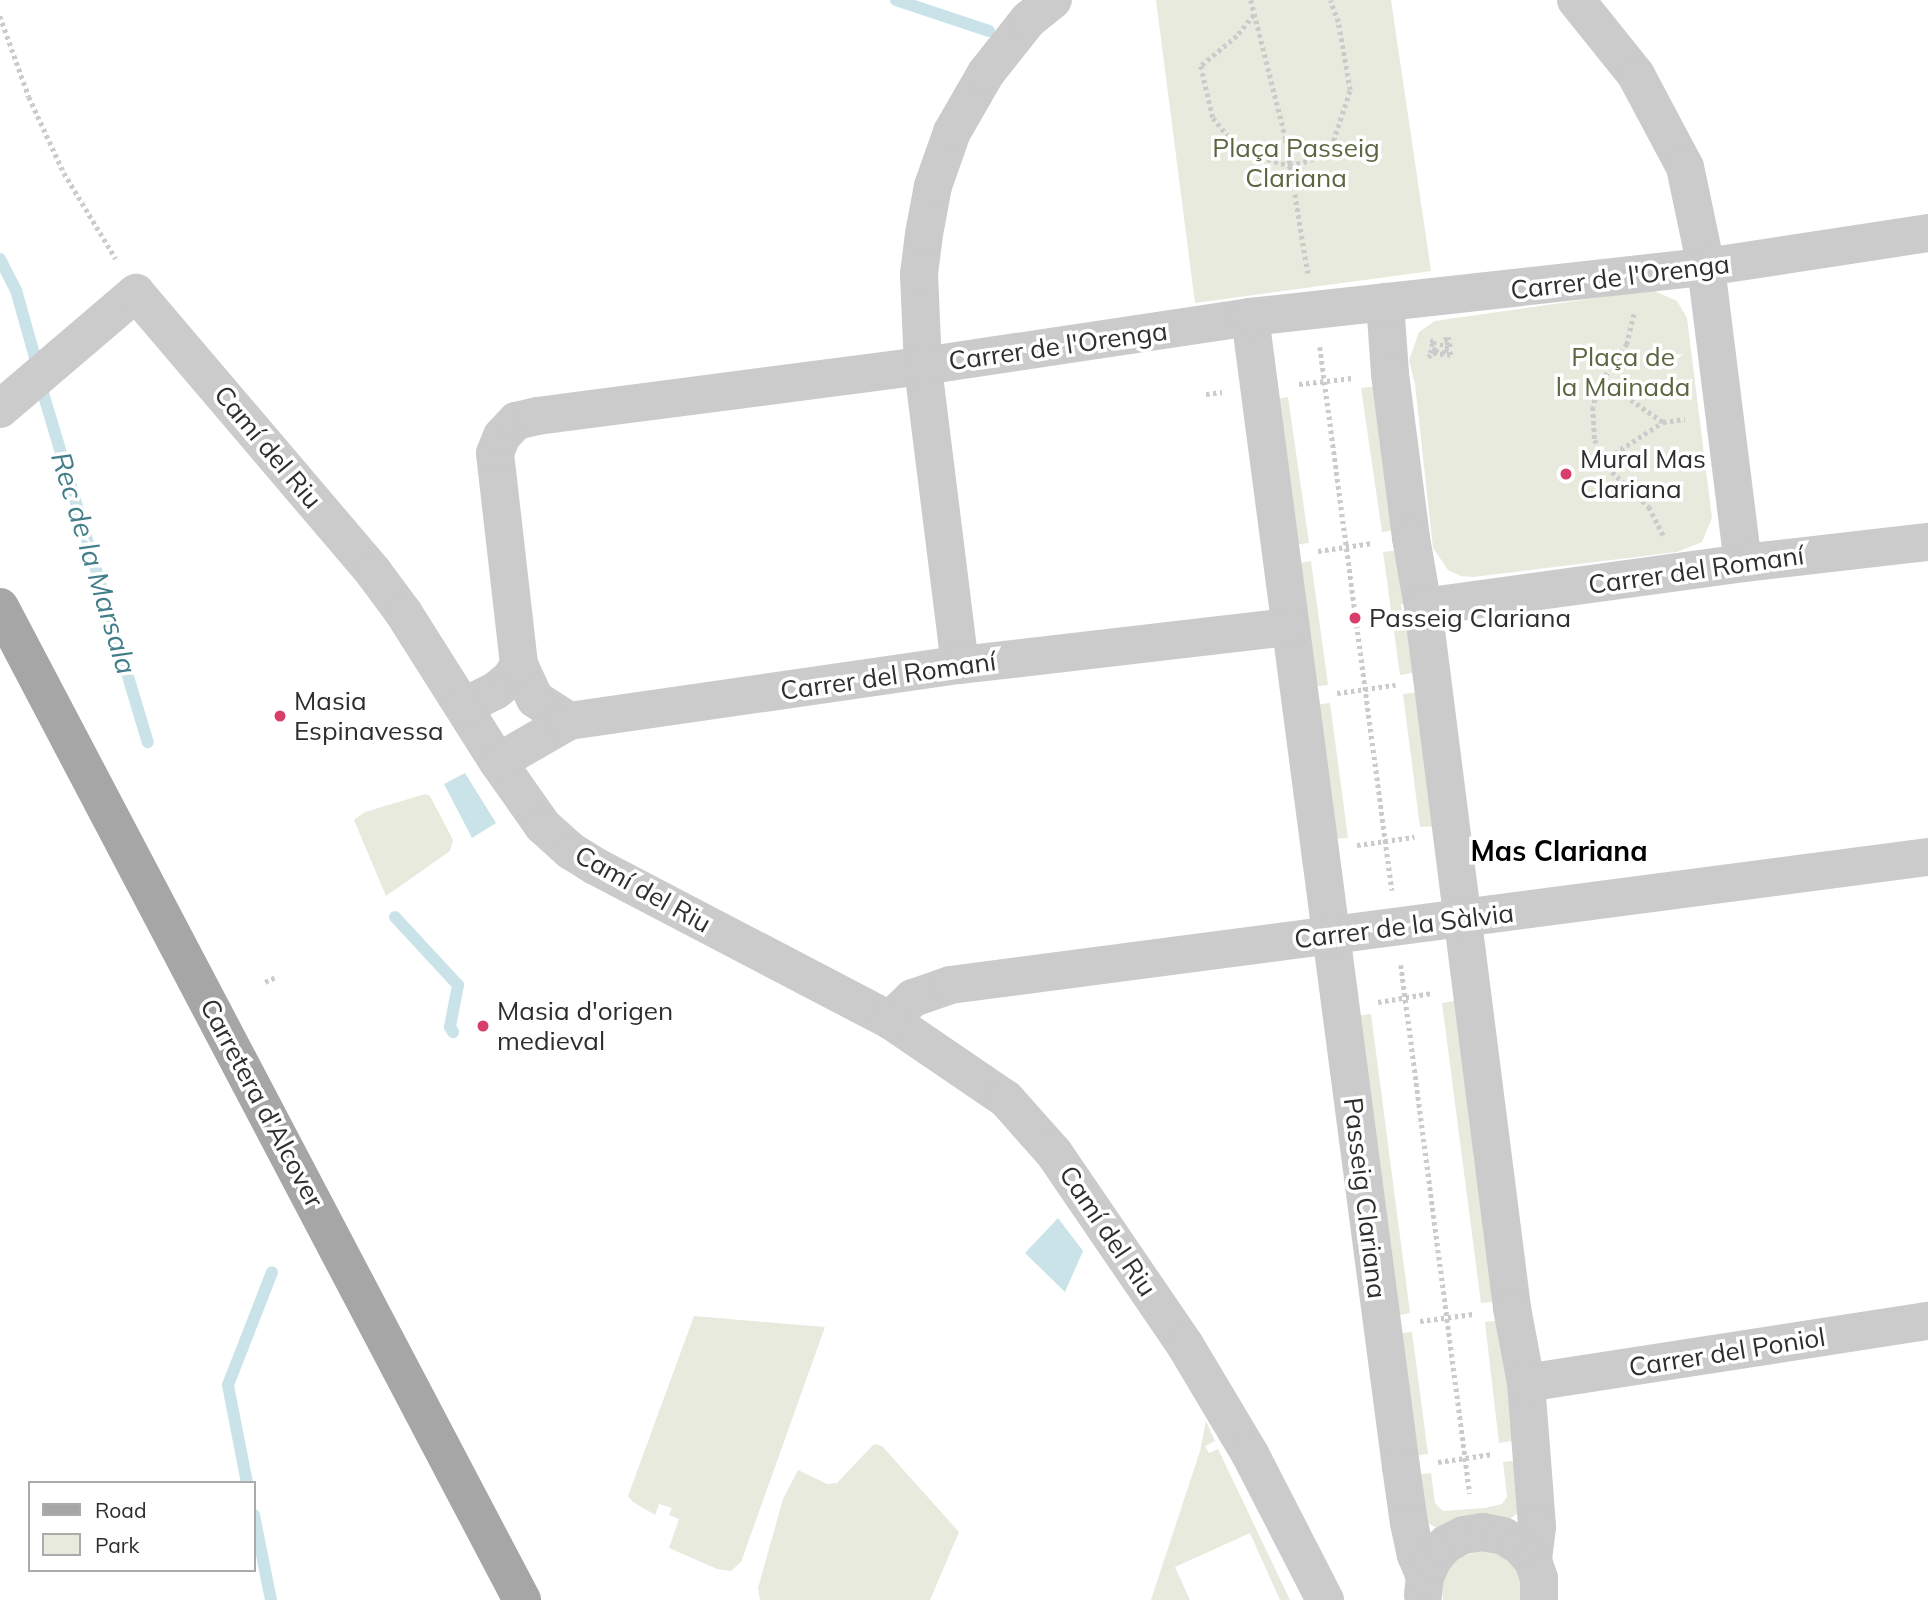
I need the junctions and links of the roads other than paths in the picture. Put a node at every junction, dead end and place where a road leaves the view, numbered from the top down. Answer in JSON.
{"nodes":[{"id":1,"x":1053,"y":0,"type":"edge"},
{"id":2,"x":1576,"y":0,"type":"edge"},
{"id":3,"x":1928,"y":233,"type":"edge"},
{"id":4,"x":1706,"y":267,"type":"junction"},
{"id":5,"x":1385,"y":302,"type":"junction"},
{"id":6,"x":1250,"y":317,"type":"junction"},
{"id":7,"x":923,"y":366,"type":"junction"},
{"id":8,"x":0,"y":409,"type":"edge"},
{"id":9,"x":1928,"y":542,"type":"edge"},
{"id":10,"x":1742,"y":563,"type":"junction"},
{"id":11,"x":0,"y":607,"type":"edge"},
{"id":12,"x":1423,"y":607,"type":"junction"},
{"id":13,"x":1289,"y":627,"type":"junction"},
{"id":14,"x":519,"y":664,"type":"junction"},
{"id":15,"x":960,"y":665,"type":"junction"},
{"id":16,"x":465,"y":706,"type":"junction"},
{"id":17,"x":569,"y":721,"type":"junction"},
{"id":18,"x":498,"y":762,"type":"junction"},
{"id":19,"x":1928,"y":857,"type":"edge"},
{"id":20,"x":1462,"y":919,"type":"junction"},
{"id":21,"x":1330,"y":934,"type":"junction"},
{"id":22,"x":890,"y":1020,"type":"junction"},
{"id":23,"x":1928,"y":1321,"type":"edge"},
{"id":24,"x":1526,"y":1383,"type":"junction"},
{"id":25,"x":1533,"y":1561,"type":"junction"},
{"id":26,"x":1425,"y":1588,"type":"edge"},
{"id":27,"x":522,"y":1600,"type":"edge"},
{"id":28,"x":1325,"y":1600,"type":"edge"},
{"id":29,"x":1539,"y":1600,"type":"edge"}],
"edges":[{"from":1,"to":7,"type":"street"},
{"from":2,"to":4,"type":"street"},
{"from":3,"to":4,"type":"street","name":"Carrer de l'Orenga"},
{"from":4,"to":5,"type":"street","name":"Carrer de l'Orenga"},
{"from":4,"to":10,"type":"street"},
{"from":5,"to":6,"type":"street","name":"Carrer de l'Orenga"},
{"from":5,"to":12,"type":"street"},
{"from":6,"to":7,"type":"street","name":"Carrer de l'Orenga"},
{"from":6,"to":13,"type":"street","name":"Passeig Clariana"},
{"from":7,"to":14,"type":"street","name":"Carrer de l'Orenga"},
{"from":7,"to":15,"type":"street"},
{"from":8,"to":16,"type":"street","name":"Camí del Riu"},
{"from":9,"to":10,"type":"street","name":"Carrer del Romaní"},
{"from":10,"to":12,"type":"street","name":"Carrer del Romaní"},
{"from":11,"to":27,"type":"main road","name":"Carretera d'Alcover"},
{"from":12,"to":20,"type":"street"},
{"from":13,"to":15,"type":"street","name":"Carrer del Romaní"},
{"from":13,"to":21,"type":"street","name":"Passeig Clariana"},
{"from":14,"to":16,"type":"street"},
{"from":14,"to":17,"type":"street","name":"Carrer de l'Orenga"},
{"from":15,"to":17,"type":"street","name":"Carrer del Romaní"},
{"from":16,"to":18,"type":"street","name":"Camí del Riu"},
{"from":17,"to":18,"type":"street","name":"Carrer del Romaní"},
{"from":18,"to":22,"type":"street","name":"Camí del Riu"},
{"from":19,"to":20,"type":"street","name":"Carrer de la Sàlvia"},
{"from":20,"to":21,"type":"street","name":"Carrer de la Sàlvia"},
{"from":20,"to":24,"type":"street"},
{"from":21,"to":22,"type":"street","name":"Carrer de la Sàlvia"},
{"from":21,"to":26,"type":"street","name":"Passeig Clariana"},
{"from":22,"to":28,"type":"street","name":"Camí del Riu"},
{"from":23,"to":24,"type":"street","name":"Carrer del Poniol"},
{"from":24,"to":25,"type":"street"},
{"from":25,"to":26,"type":"street","name":"Passeig Clariana"},
{"from":25,"to":29,"type":"street"}]}
